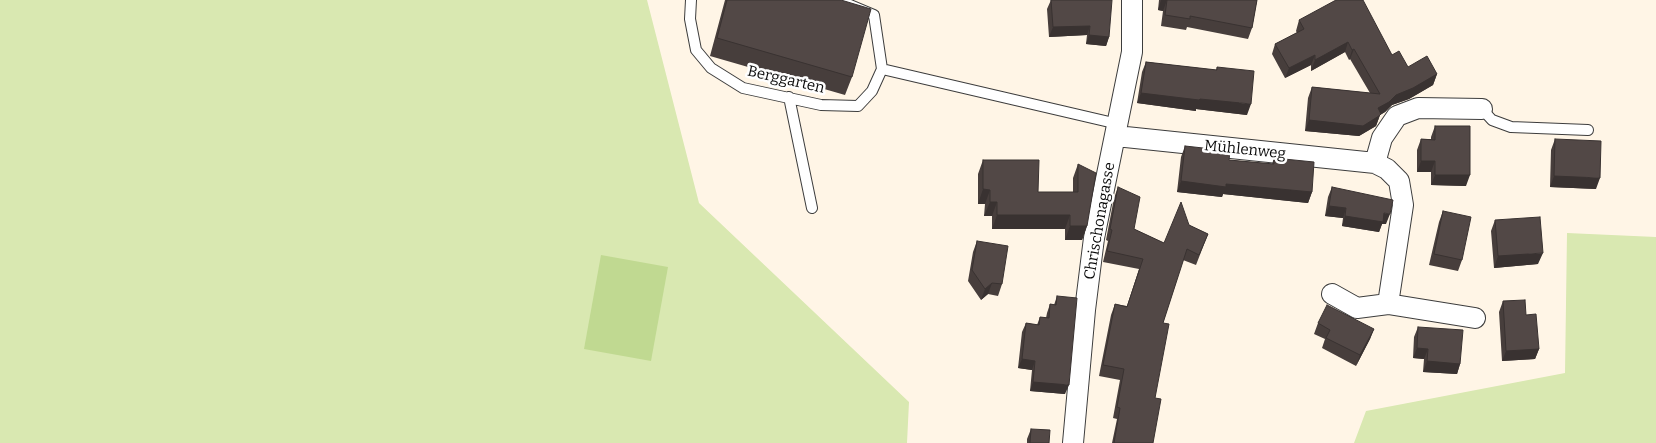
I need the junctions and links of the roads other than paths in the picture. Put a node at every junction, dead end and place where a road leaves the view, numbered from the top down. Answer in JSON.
{"nodes":[{"id":1,"x":691,"y":0,"type":"edge"},
{"id":2,"x":838,"y":0,"type":"edge"},
{"id":3,"x":1132,"y":0,"type":"edge"},
{"id":4,"x":882,"y":69,"type":"junction"},
{"id":5,"x":788,"y":97,"type":"junction"},
{"id":6,"x":1482,"y":109,"type":"joint"},
{"id":7,"x":1117,"y":130,"type":"junction"},
{"id":8,"x":1588,"y":130,"type":"dead end"},
{"id":9,"x":1375,"y":164,"type":"junction"},
{"id":10,"x":812,"y":208,"type":"dead end"},
{"id":11,"x":1332,"y":294,"type":"dead end"},
{"id":12,"x":1388,"y":304,"type":"junction"},
{"id":13,"x":1475,"y":318,"type":"dead end"},
{"id":14,"x":1073,"y":443,"type":"edge"}],
"edges":[{"from":1,"to":5,"type":"lane","name":"Berggarten"},
{"from":2,"to":4,"type":"lane"},
{"from":3,"to":7,"type":"street","name":"Chrischonagasse"},
{"from":4,"to":5,"type":"lane","name":"Berggarten"},
{"from":4,"to":7,"type":"lane"},
{"from":5,"to":10,"type":"lane"},
{"from":6,"to":8,"type":"lane"},
{"from":6,"to":9,"type":"street"},
{"from":7,"to":9,"type":"street","name":"Mühlenweg"},
{"from":7,"to":14,"type":"street","name":"Chrischonagasse"},
{"from":9,"to":12,"type":"street","name":"Mühlenweg"},
{"from":11,"to":12,"type":"street"},
{"from":12,"to":13,"type":"street"}]}
